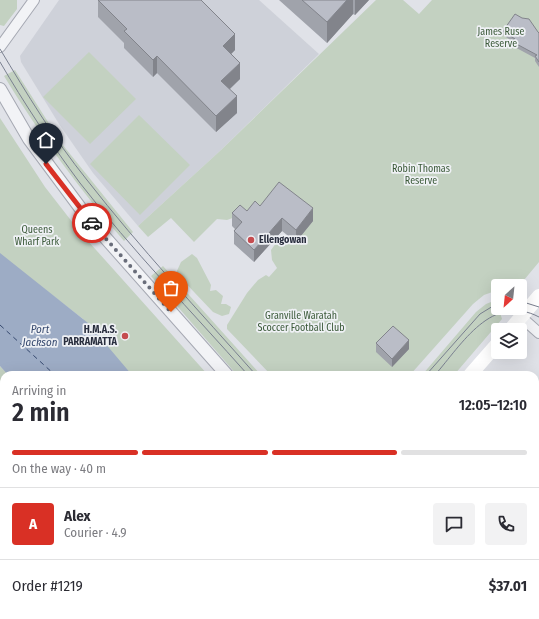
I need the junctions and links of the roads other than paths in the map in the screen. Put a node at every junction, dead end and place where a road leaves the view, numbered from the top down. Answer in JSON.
{"nodes":[{"id":1,"x":34,"y":0,"type":"edge"},
{"id":2,"x":0,"y":46,"type":"edge"},
{"id":3,"x":0,"y":89,"type":"edge"},
{"id":4,"x":539,"y":296,"type":"edge"},
{"id":5,"x":521,"y":317,"type":"junction"},
{"id":6,"x":516,"y":323,"type":"edge"},
{"id":7,"x":539,"y":333,"type":"edge"},
{"id":8,"x":491,"y":352,"type":"edge"},
{"id":9,"x":223,"y":371,"type":"edge"},
{"id":10,"x":474,"y":371,"type":"edge"}],
"edges":[{"from":1,"to":2,"type":"street"},
{"from":3,"to":9,"type":"street"},
{"from":4,"to":5,"type":"main road"},
{"from":5,"to":6,"type":"main road"},
{"from":5,"to":7,"type":"street"},
{"from":8,"to":10,"type":"main road"}]}
